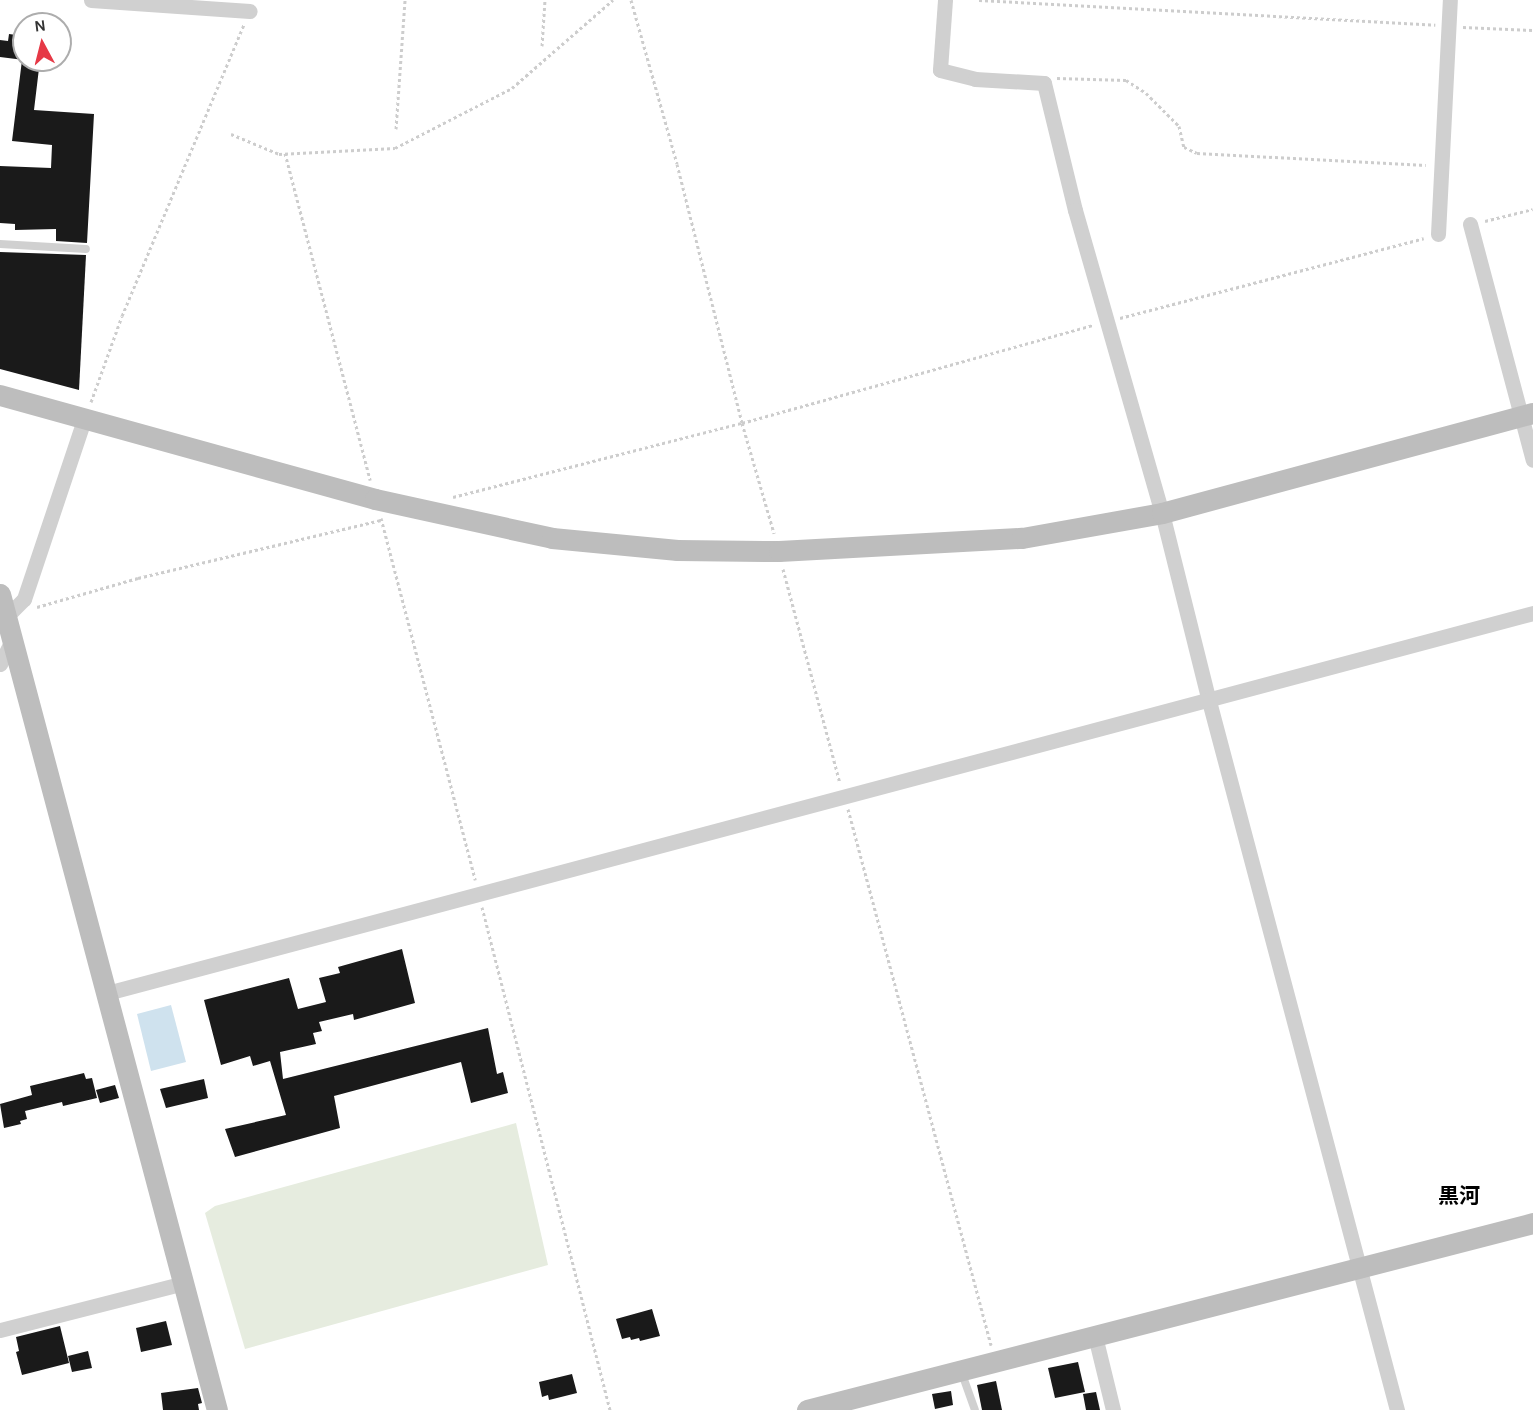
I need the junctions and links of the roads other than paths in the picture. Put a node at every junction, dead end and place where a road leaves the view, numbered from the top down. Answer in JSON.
{"nodes":[{"id":1,"x":91,"y":0,"type":"edge"},
{"id":2,"x":945,"y":0,"type":"edge"},
{"id":3,"x":1450,"y":0,"type":"edge"},
{"id":4,"x":250,"y":11,"type":"road end"},
{"id":5,"x":1470,"y":224,"type":"road end"},
{"id":6,"x":1438,"y":234,"type":"road end"},
{"id":7,"x":0,"y":244,"type":"edge"},
{"id":8,"x":86,"y":249,"type":"dead end"},
{"id":9,"x":0,"y":395,"type":"edge"},
{"id":10,"x":1527,"y":414,"type":"edge"},
{"id":11,"x":84,"y":420,"type":"junction"},
{"id":12,"x":1533,"y":460,"type":"edge"},
{"id":13,"x":1162,"y":513,"type":"junction"},
{"id":14,"x":0,"y":594,"type":"edge"},
{"id":15,"x":1533,"y":613,"type":"edge"},
{"id":16,"x":3,"y":617,"type":"edge"},
{"id":17,"x":13,"y":638,"type":"junction"},
{"id":18,"x":0,"y":664,"type":"edge"},
{"id":19,"x":1209,"y":701,"type":"junction"},
{"id":20,"x":106,"y":993,"type":"junction"},
{"id":21,"x":1533,"y":1223,"type":"edge"},
{"id":22,"x":1358,"y":1268,"type":"junction"},
{"id":23,"x":184,"y":1283,"type":"junction"},
{"id":24,"x":0,"y":1330,"type":"edge"},
{"id":25,"x":1095,"y":1336,"type":"junction"},
{"id":26,"x":961,"y":1370,"type":"junction"},
{"id":27,"x":217,"y":1410,"type":"edge"},
{"id":28,"x":807,"y":1410,"type":"edge"},
{"id":29,"x":975,"y":1410,"type":"edge"},
{"id":30,"x":1113,"y":1410,"type":"edge"},
{"id":31,"x":1396,"y":1410,"type":"edge"}],
"edges":[{"from":1,"to":4,"type":"street"},
{"from":2,"to":13,"type":"street"},
{"from":3,"to":6,"type":"street"},
{"from":5,"to":10,"type":"street"},
{"from":7,"to":8,"type":"lane"},
{"from":9,"to":11,"type":"street"},
{"from":10,"to":12,"type":"street"},
{"from":10,"to":13,"type":"street"},
{"from":11,"to":13,"type":"street"},
{"from":11,"to":16,"type":"street"},
{"from":13,"to":19,"type":"street"},
{"from":14,"to":16,"type":"street"},
{"from":15,"to":19,"type":"street"},
{"from":16,"to":17,"type":"street"},
{"from":17,"to":18,"type":"street"},
{"from":17,"to":20,"type":"street"},
{"from":19,"to":20,"type":"street"},
{"from":19,"to":22,"type":"street"},
{"from":20,"to":23,"type":"street"},
{"from":21,"to":22,"type":"street"},
{"from":22,"to":25,"type":"street"},
{"from":22,"to":31,"type":"street"},
{"from":23,"to":24,"type":"street"},
{"from":23,"to":27,"type":"street"},
{"from":25,"to":26,"type":"street"},
{"from":25,"to":30,"type":"street"},
{"from":26,"to":28,"type":"street"},
{"from":26,"to":29,"type":"lane"}]}
